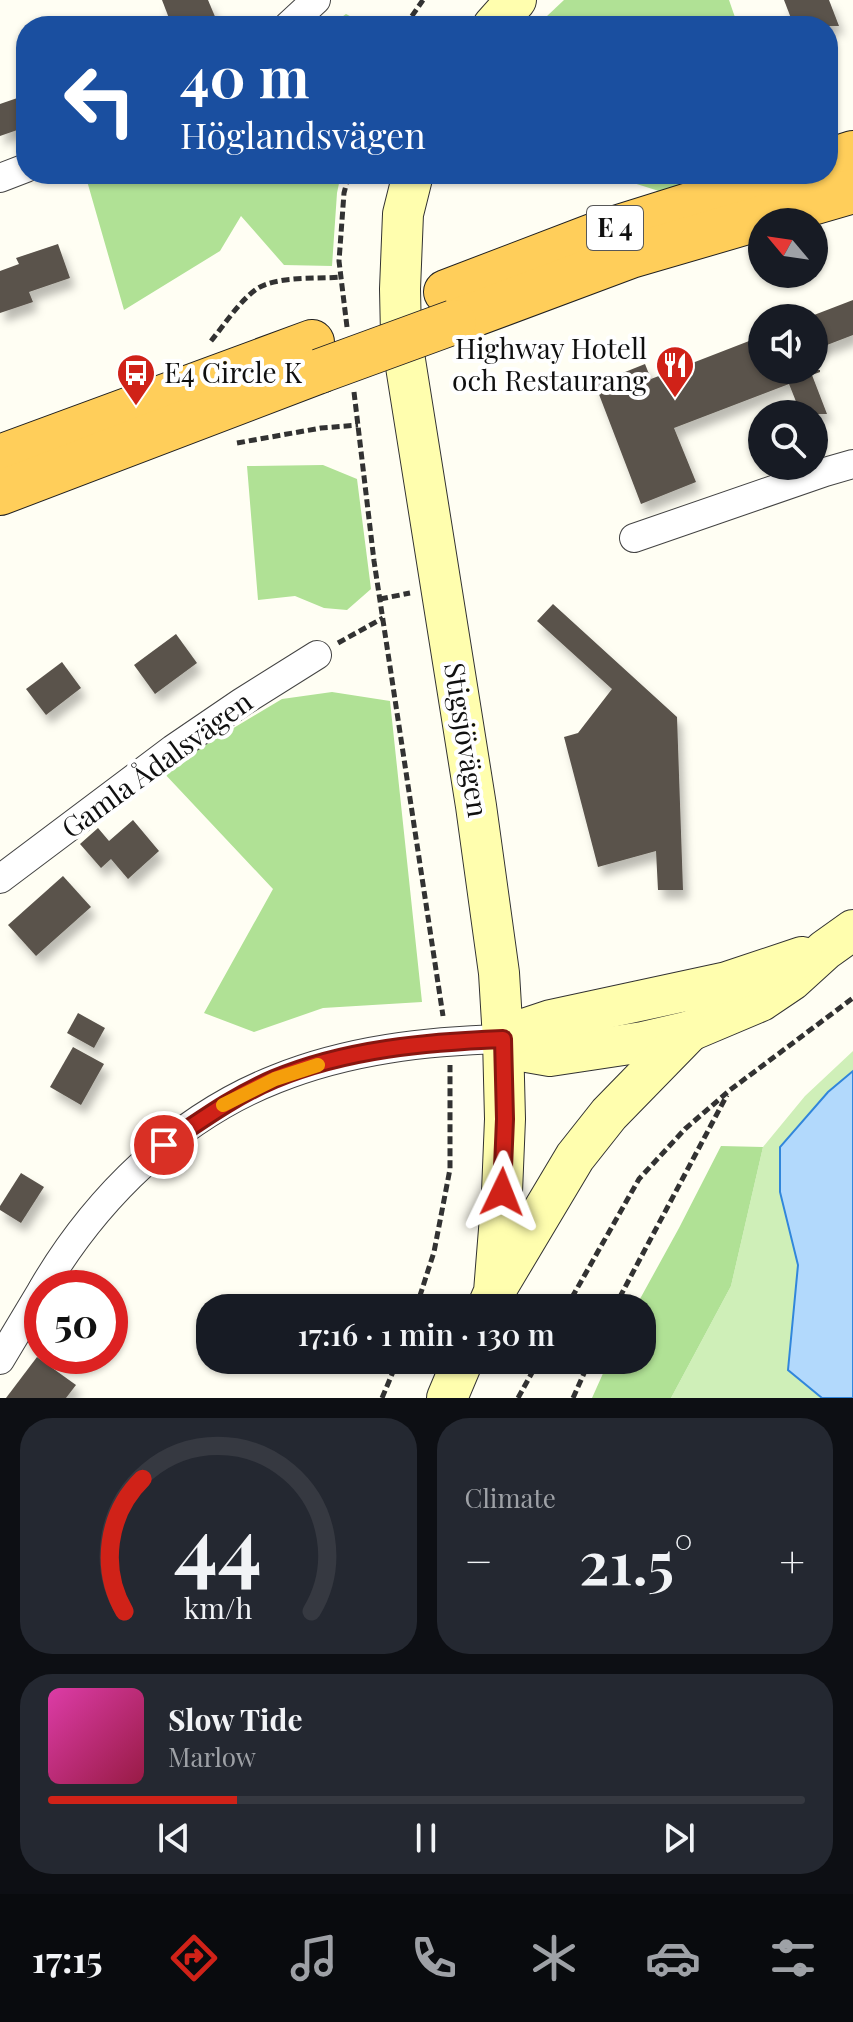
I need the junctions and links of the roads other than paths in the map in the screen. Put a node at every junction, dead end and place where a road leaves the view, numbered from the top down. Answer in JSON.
{"nodes":[{"id":1,"x":316,"y":0,"type":"edge"},
{"id":2,"x":487,"y":0,"type":"edge"},
{"id":3,"x":516,"y":0,"type":"edge"},
{"id":4,"x":299,"y":16,"type":"edge"},
{"id":5,"x":475,"y":16,"type":"edge"},
{"id":6,"x":502,"y":16,"type":"edge"},
{"id":7,"x":410,"y":184,"type":"edge"},
{"id":8,"x":756,"y":184,"type":"edge"},
{"id":9,"x":853,"y":191,"type":"edge"},
{"id":10,"x":450,"y":307,"type":"junction"},
{"id":11,"x":333,"y":358,"type":"junction"},
{"id":12,"x":0,"y":457,"type":"edge"},
{"id":13,"x":853,"y":464,"type":"edge"},
{"id":14,"x":0,"y":493,"type":"edge"},
{"id":15,"x":634,"y":538,"type":"dead end"},
{"id":16,"x":317,"y":655,"type":"road end"},
{"id":17,"x":0,"y":879,"type":"edge"},
{"id":18,"x":839,"y":940,"type":"edge"},
{"id":19,"x":690,"y":1031,"type":"junction"},
{"id":20,"x":503,"y":1039,"type":"junction"},
{"id":21,"x":55,"y":1270,"type":"edge"},
{"id":22,"x":491,"y":1294,"type":"edge"},
{"id":23,"x":494,"y":1294,"type":"edge"},
{"id":24,"x":24,"y":1319,"type":"edge"},
{"id":25,"x":0,"y":1360,"type":"edge"},
{"id":26,"x":457,"y":1374,"type":"edge"},
{"id":27,"x":447,"y":1398,"type":"edge"}],
"edges":[{"from":1,"to":4,"type":"street"},
{"from":2,"to":5,"type":"main road"},
{"from":3,"to":6,"type":"main road"},
{"from":7,"to":20,"type":"main road","name":"Stigsjövägen"},
{"from":8,"to":10,"type":"highway","number":"E 4"},
{"from":9,"to":10,"type":"highway","number":"E 4"},
{"from":10,"to":11,"type":"highway","number":"E 4","bridge":true},
{"from":11,"to":12,"type":"highway","number":"E 4"},
{"from":11,"to":14,"type":"highway","number":"E 4"},
{"from":13,"to":15,"type":"street"},
{"from":16,"to":17,"type":"street","name":"Gamla Ådalsvägen"},
{"from":18,"to":19,"type":"main road"},
{"from":18,"to":20,"type":"main road"},
{"from":19,"to":20,"type":"main road"},
{"from":19,"to":23,"type":"main road"},
{"from":20,"to":21,"type":"street"},
{"from":20,"to":22,"type":"main road","name":"Stigsjövägen"},
{"from":24,"to":25,"type":"street"},
{"from":26,"to":27,"type":"main road"}]}
